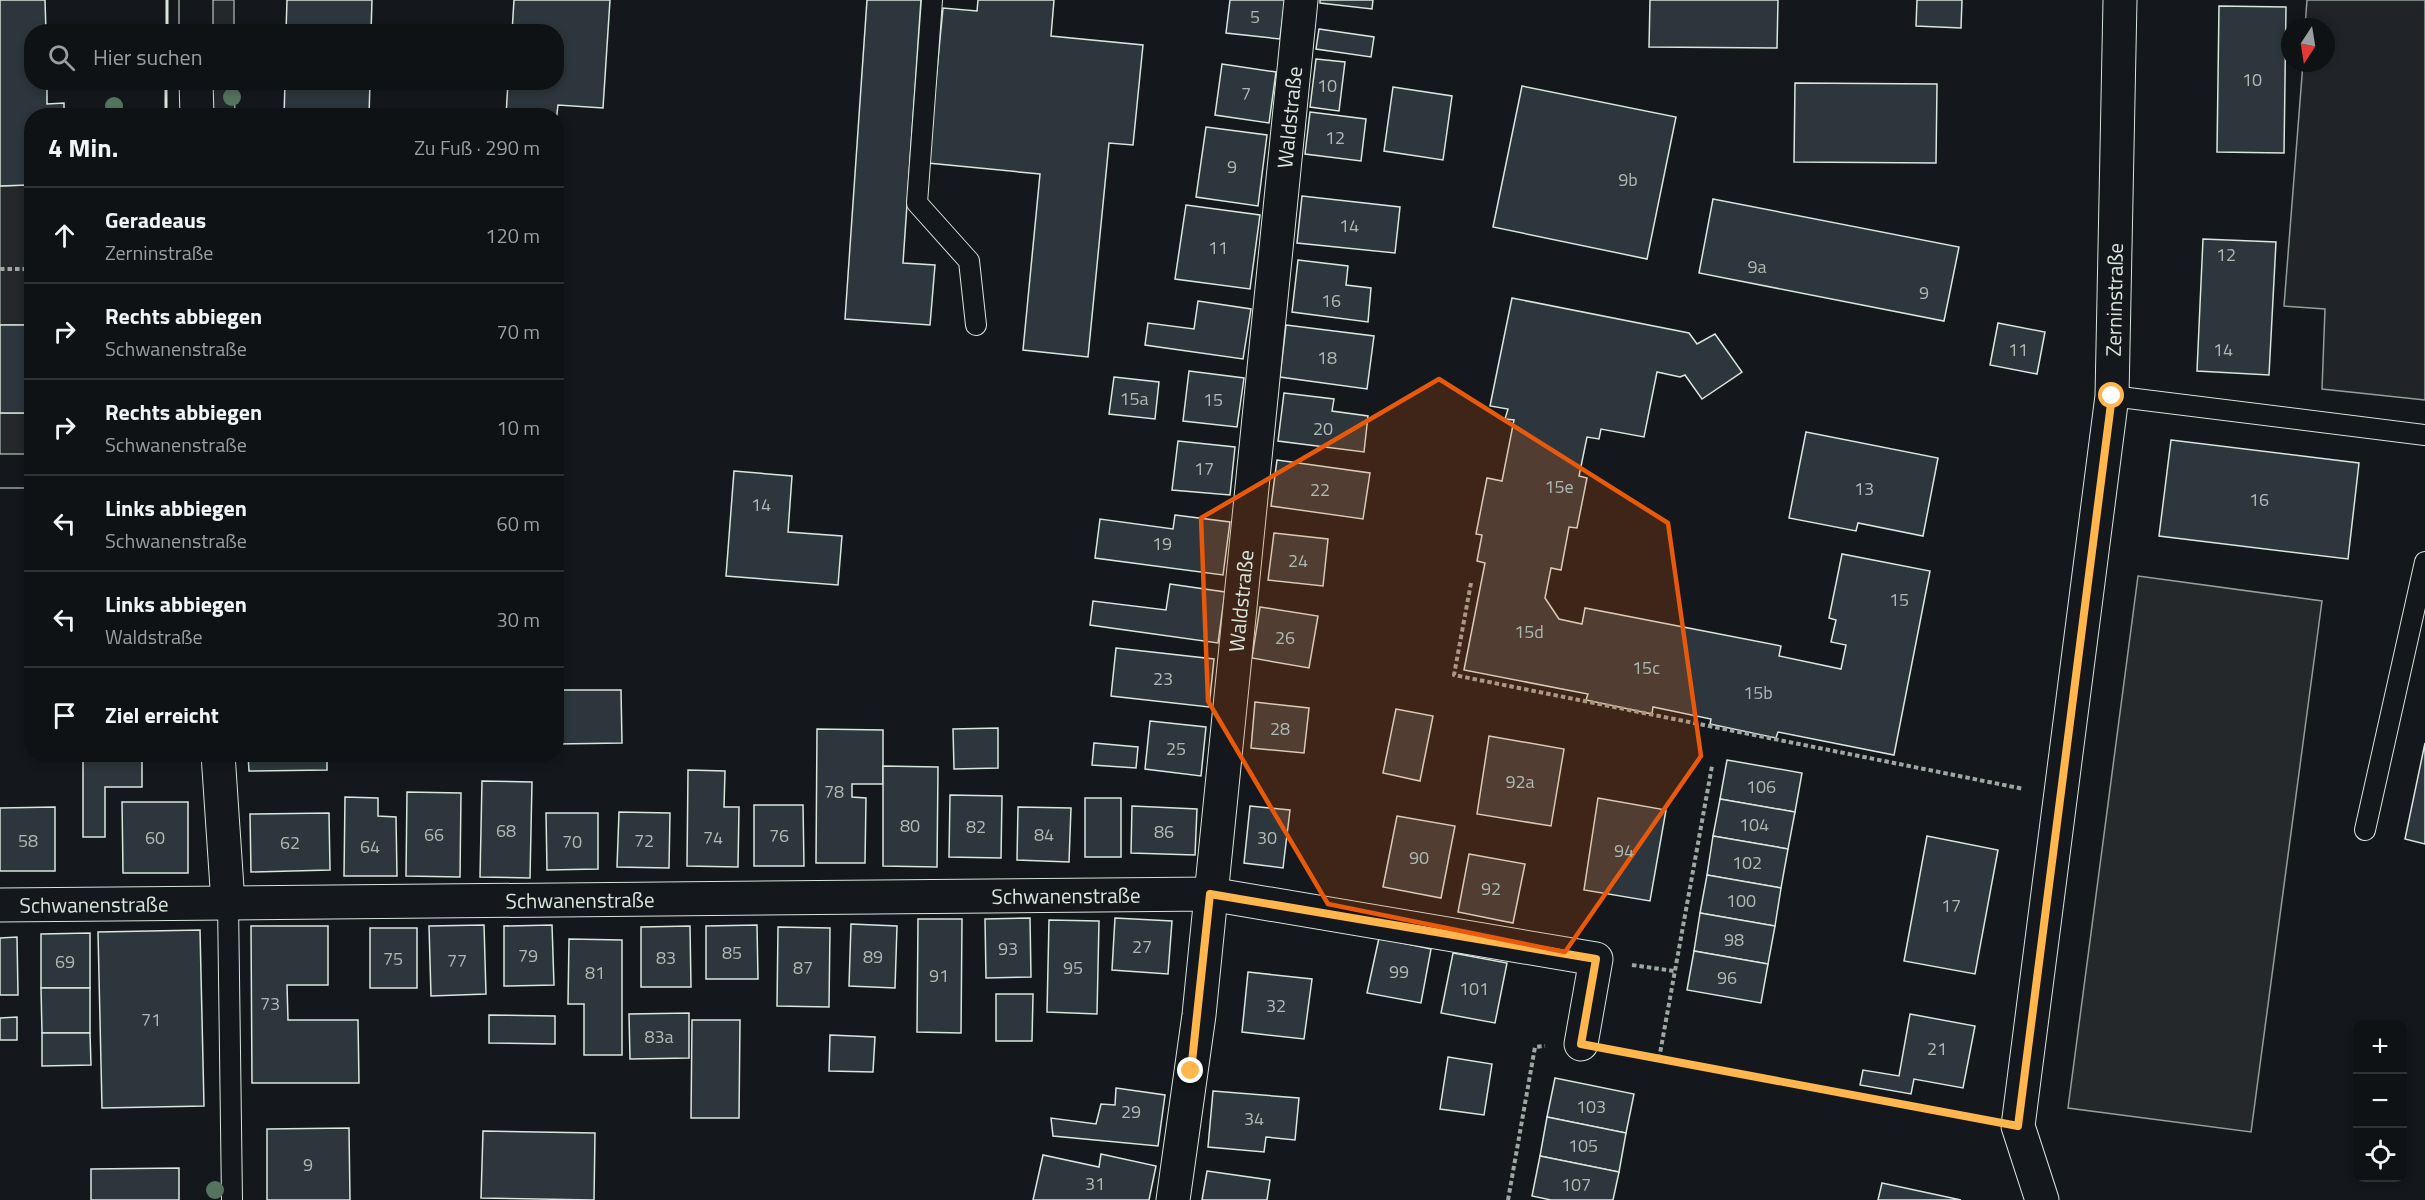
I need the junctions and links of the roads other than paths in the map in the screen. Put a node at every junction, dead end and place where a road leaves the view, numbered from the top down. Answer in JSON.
{"nodes":[{"id":1,"x":196,"y":0,"type":"edge"},
{"id":2,"x":932,"y":0,"type":"edge"},
{"id":3,"x":1301,"y":0,"type":"edge"},
{"id":4,"x":2120,"y":0,"type":"edge"},
{"id":5,"x":196,"y":24,"type":"edge"},
{"id":6,"x":196,"y":90,"type":"edge"},
{"id":7,"x":197,"y":108,"type":"edge"},
{"id":8,"x":976,"y":325,"type":"dead end"},
{"id":9,"x":2112,"y":396,"type":"junction"},
{"id":10,"x":2425,"y":435,"type":"edge"},
{"id":11,"x":0,"y":471,"type":"edge"},
{"id":12,"x":24,"y":471,"type":"edge"},
{"id":13,"x":2425,"y":562,"type":"edge"},
{"id":14,"x":219,"y":762,"type":"edge"},
{"id":15,"x":2365,"y":830,"type":"dead end"},
{"id":16,"x":1210,"y":894,"type":"junction"},
{"id":17,"x":228,"y":903,"type":"junction"},
{"id":18,"x":0,"y":905,"type":"edge"},
{"id":19,"x":1581,"y":1044,"type":"road end"},
{"id":20,"x":232,"y":1200,"type":"edge"},
{"id":21,"x":1173,"y":1200,"type":"edge"},
{"id":22,"x":2042,"y":1200,"type":"edge"}],
"edges":[{"from":1,"to":5,"type":"street"},
{"from":2,"to":8,"type":"lane"},
{"from":3,"to":16,"type":"street","name":"Waldstraße"},
{"from":4,"to":9,"type":"street","name":"Zerninstraße"},
{"from":6,"to":7,"type":"street"},
{"from":9,"to":10,"type":"lane"},
{"from":9,"to":22,"type":"street","name":"Zerninstraße"},
{"from":11,"to":12,"type":"street"},
{"from":13,"to":15,"type":"lane"},
{"from":14,"to":17,"type":"street"},
{"from":16,"to":17,"type":"street","name":"Schwanenstraße"},
{"from":16,"to":19,"type":"street","name":"Schwanenstraße"},
{"from":16,"to":21,"type":"street","name":"Waldstraße"},
{"from":17,"to":18,"type":"street","name":"Schwanenstraße"},
{"from":17,"to":20,"type":"lane"}]}
